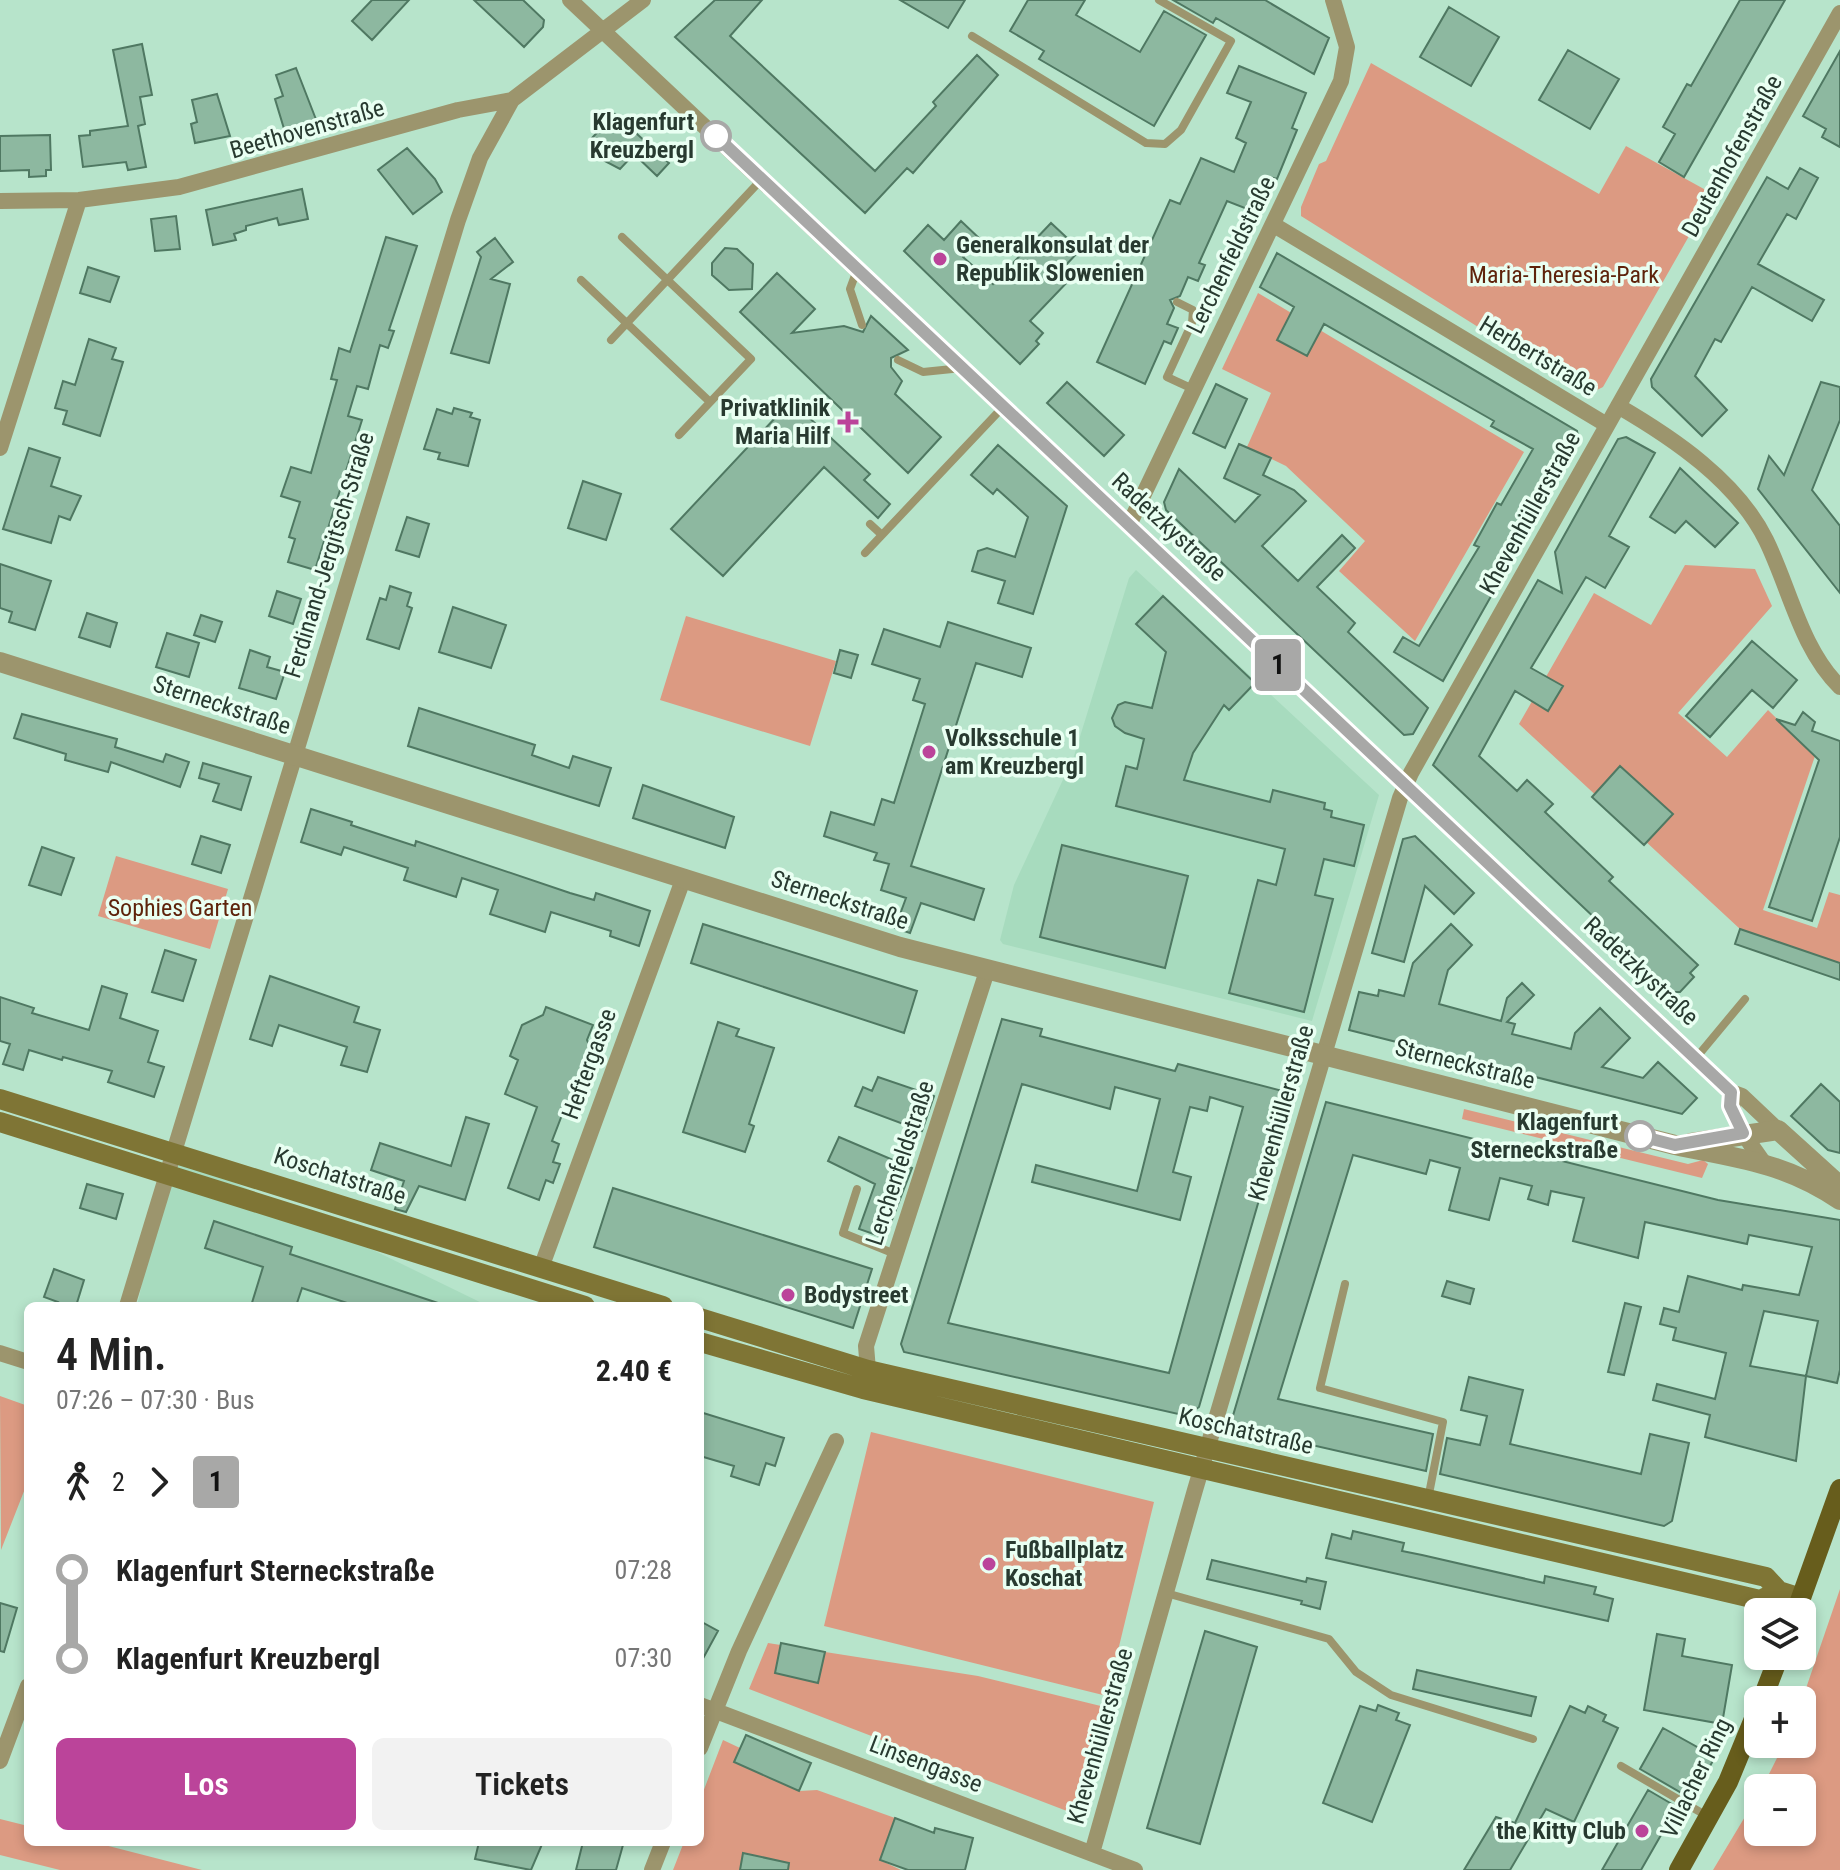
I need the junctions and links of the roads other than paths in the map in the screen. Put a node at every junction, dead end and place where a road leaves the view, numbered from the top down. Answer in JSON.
{"nodes":[{"id":1,"x":570,"y":0,"type":"edge"},
{"id":2,"x":643,"y":0,"type":"edge"},
{"id":3,"x":1159,"y":0,"type":"edge"},
{"id":4,"x":1333,"y":0,"type":"edge"},
{"id":5,"x":1840,"y":13,"type":"edge"},
{"id":6,"x":602,"y":30,"type":"junction"},
{"id":7,"x":972,"y":36,"type":"dead end"},
{"id":8,"x":512,"y":100,"type":"junction"},
{"id":9,"x":763,"y":179,"type":"junction"},
{"id":10,"x":79,"y":200,"type":"junction"},
{"id":11,"x":0,"y":201,"type":"edge"},
{"id":12,"x":1274,"y":225,"type":"junction"},
{"id":13,"x":622,"y":237,"type":"dead end"},
{"id":14,"x":857,"y":270,"type":"junction"},
{"id":15,"x":581,"y":280,"type":"dead end"},
{"id":16,"x":667,"y":280,"type":"junction"},
{"id":17,"x":1177,"y":302,"type":"dead end"},
{"id":18,"x":626,"y":323,"type":"junction"},
{"id":19,"x":862,"y":325,"type":"dead end"},
{"id":20,"x":611,"y":340,"type":"dead end"},
{"id":21,"x":898,"y":360,"type":"dead end"},
{"id":22,"x":962,"y":368,"type":"junction"},
{"id":23,"x":1193,"y":389,"type":"junction"},
{"id":24,"x":710,"y":402,"type":"junction"},
{"id":25,"x":1618,"y":406,"type":"junction"},
{"id":26,"x":1003,"y":407,"type":"junction"},
{"id":27,"x":1607,"y":425,"type":"junction"},
{"id":28,"x":679,"y":435,"type":"dead end"},
{"id":29,"x":0,"y":448,"type":"edge"},
{"id":30,"x":870,"y":524,"type":"dead end"},
{"id":31,"x":1129,"y":525,"type":"junction"},
{"id":32,"x":882,"y":535,"type":"junction"},
{"id":33,"x":865,"y":553,"type":"dead end"},
{"id":34,"x":0,"y":662,"type":"edge"},
{"id":35,"x":1840,"y":687,"type":"edge"},
{"id":36,"x":292,"y":756,"type":"junction"},
{"id":37,"x":1405,"y":786,"type":"junction"},
{"id":38,"x":684,"y":877,"type":"junction"},
{"id":39,"x":987,"y":971,"type":"junction"},
{"id":40,"x":1745,"y":999,"type":"dead end"},
{"id":41,"x":1323,"y":1055,"type":"junction"},
{"id":42,"x":1696,"y":1058,"type":"junction"},
{"id":43,"x":1731,"y":1092,"type":"junction"},
{"id":44,"x":0,"y":1099,"type":"edge"},
{"id":45,"x":0,"y":1122,"type":"edge"},
{"id":46,"x":1778,"y":1130,"type":"junction"},
{"id":47,"x":1743,"y":1133,"type":"junction"},
{"id":48,"x":1675,"y":1145,"type":"junction"},
{"id":49,"x":172,"y":1152,"type":"junction"},
{"id":50,"x":1763,"y":1162,"type":"junction"},
{"id":51,"x":166,"y":1174,"type":"junction"},
{"id":52,"x":1840,"y":1186,"type":"edge"},
{"id":53,"x":857,"y":1189,"type":"dead end"},
{"id":54,"x":1840,"y":1200,"type":"edge"},
{"id":55,"x":896,"y":1255,"type":"junction"},
{"id":56,"x":541,"y":1268,"type":"junction"},
{"id":57,"x":1345,"y":1284,"type":"dead end"},
{"id":58,"x":128,"y":1302,"type":"edge"},
{"id":59,"x":572,"y":1302,"type":"edge"},
{"id":60,"x":650,"y":1302,"type":"edge"},
{"id":61,"x":704,"y":1320,"type":"edge"},
{"id":62,"x":704,"y":1343,"type":"edge"},
{"id":63,"x":0,"y":1353,"type":"edge"},
{"id":64,"x":24,"y":1361,"type":"edge"},
{"id":65,"x":868,"y":1370,"type":"junction"},
{"id":66,"x":836,"y":1441,"type":"dead end"},
{"id":67,"x":1207,"y":1449,"type":"junction"},
{"id":68,"x":1201,"y":1469,"type":"junction"},
{"id":69,"x":1840,"y":1489,"type":"edge"},
{"id":70,"x":1428,"y":1500,"type":"junction"},
{"id":71,"x":1779,"y":1591,"type":"junction"},
{"id":72,"x":1166,"y":1593,"type":"junction"},
{"id":73,"x":1788,"y":1598,"type":"edge"},
{"id":74,"x":1801,"y":1598,"type":"edge"},
{"id":75,"x":24,"y":1697,"type":"edge"},
{"id":76,"x":708,"y":1708,"type":"edge"},
{"id":77,"x":704,"y":1728,"type":"edge"},
{"id":78,"x":1533,"y":1739,"type":"dead end"},
{"id":79,"x":1744,"y":1743,"type":"edge"},
{"id":80,"x":0,"y":1761,"type":"edge"},
{"id":81,"x":1621,"y":1766,"type":"dead end"},
{"id":82,"x":1708,"y":1817,"type":"junction"},
{"id":83,"x":661,"y":1846,"type":"edge"},
{"id":84,"x":1092,"y":1853,"type":"junction"},
{"id":85,"x":652,"y":1870,"type":"edge"},
{"id":86,"x":1135,"y":1870,"type":"edge"},
{"id":87,"x":1679,"y":1870,"type":"edge"}],
"edges":[{"from":1,"to":6,"type":"street","name":"Radetzkystraße"},
{"from":2,"to":6,"type":"street","name":"Beethovenstraße"},
{"from":3,"to":7,"type":"lane"},
{"from":4,"to":12,"type":"street","name":"Lerchenfeldstraße"},
{"from":5,"to":25,"type":"street","name":"Deutenhofenstraße"},
{"from":6,"to":8,"type":"street","name":"Beethovenstraße"},
{"from":6,"to":9,"type":"street","name":"Radetzkystraße"},
{"from":8,"to":10,"type":"street","name":"Beethovenstraße"},
{"from":8,"to":36,"type":"street","name":"Ferdinand-Jergitsch-Straße"},
{"from":9,"to":14,"type":"street","name":"Radetzkystraße"},
{"from":9,"to":16,"type":"lane"},
{"from":10,"to":11,"type":"street","name":"Beethovenstraße"},
{"from":10,"to":29,"type":"street"},
{"from":12,"to":23,"type":"street","name":"Lerchenfeldstraße"},
{"from":12,"to":27,"type":"street","name":"Herbertstraße"},
{"from":13,"to":16,"type":"lane"},
{"from":14,"to":19,"type":"lane"},
{"from":14,"to":22,"type":"street","name":"Radetzkystraße"},
{"from":15,"to":18,"type":"lane"},
{"from":16,"to":18,"type":"lane"},
{"from":16,"to":24,"type":"lane"},
{"from":17,"to":23,"type":"lane"},
{"from":18,"to":20,"type":"lane"},
{"from":18,"to":24,"type":"lane"},
{"from":21,"to":22,"type":"lane"},
{"from":22,"to":26,"type":"street","name":"Radetzkystraße"},
{"from":23,"to":31,"type":"street","name":"Lerchenfeldstraße"},
{"from":24,"to":28,"type":"lane"},
{"from":25,"to":27,"type":"street","name":"Herbertstraße"},
{"from":25,"to":35,"type":"street","name":"Herbertstraße"},
{"from":26,"to":31,"type":"street","name":"Radetzkystraße"},
{"from":26,"to":32,"type":"lane"},
{"from":27,"to":37,"type":"street","name":"Khevenhüllerstraße"},
{"from":30,"to":32,"type":"lane"},
{"from":31,"to":37,"type":"street","name":"Radetzkystraße"},
{"from":32,"to":33,"type":"lane"},
{"from":34,"to":36,"type":"street","name":"Sterneckstraße"},
{"from":36,"to":38,"type":"street","name":"Sterneckstraße"},
{"from":36,"to":49,"type":"street","name":"Ferdinand-Jergitsch-Straße"},
{"from":37,"to":41,"type":"street","name":"Khevenhüllerstraße"},
{"from":37,"to":42,"type":"street","name":"Radetzkystraße"},
{"from":38,"to":39,"type":"street","name":"Sterneckstraße"},
{"from":38,"to":56,"type":"street","name":"Heftergasse"},
{"from":39,"to":41,"type":"street","name":"Sterneckstraße"},
{"from":39,"to":55,"type":"street","name":"Lerchenfeldstraße"},
{"from":40,"to":42,"type":"lane"},
{"from":41,"to":48,"type":"street","name":"Sterneckstraße"},
{"from":41,"to":67,"type":"street","name":"Khevenhüllerstraße"},
{"from":42,"to":43,"type":"street","name":"Radetzkystraße"},
{"from":43,"to":46,"type":"street","name":"Radetzkystraße"},
{"from":43,"to":47,"type":"street"},
{"from":44,"to":49,"type":"main road","name":"Koschatstraße"},
{"from":45,"to":51,"type":"main road","name":"Koschatstraße"},
{"from":46,"to":47,"type":"street","name":"Sterneckstraße"},
{"from":46,"to":52,"type":"street","name":"Radetzkystraße"},
{"from":47,"to":48,"type":"street","name":"Sterneckstraße"},
{"from":47,"to":50,"type":"street"},
{"from":48,"to":50,"type":"street","name":"Sterneckstraße"},
{"from":49,"to":51,"type":"street","name":"Ferdinand-Jergitsch-Straße"},
{"from":49,"to":56,"type":"main road","name":"Koschatstraße"},
{"from":50,"to":54,"type":"street","name":"Sterneckstraße"},
{"from":51,"to":58,"type":"street","name":"Ferdinand-Jergitsch-Straße"},
{"from":51,"to":59,"type":"main road","name":"Koschatstraße"},
{"from":53,"to":55,"type":"lane"},
{"from":55,"to":65,"type":"street","name":"Lerchenfeldstraße"},
{"from":56,"to":60,"type":"main road","name":"Koschatstraße"},
{"from":57,"to":70,"type":"lane"},
{"from":61,"to":65,"type":"main road","name":"Koschatstraße"},
{"from":62,"to":68,"type":"main road","name":"Koschatstraße"},
{"from":63,"to":64,"type":"street"},
{"from":65,"to":67,"type":"main road","name":"Koschatstraße"},
{"from":66,"to":76,"type":"street"},
{"from":67,"to":68,"type":"street","name":"Khevenhüllerstraße"},
{"from":67,"to":70,"type":"main road","name":"Koschatstraße"},
{"from":68,"to":71,"type":"main road","name":"Koschatstraße"},
{"from":68,"to":72,"type":"street","name":"Khevenhüllerstraße"},
{"from":69,"to":74,"type":"main road"},
{"from":70,"to":71,"type":"main road","name":"Koschatstraße"},
{"from":71,"to":73,"type":"main road","name":"Koschatstraße"},
{"from":72,"to":78,"type":"lane"},
{"from":72,"to":84,"type":"street","name":"Khevenhüllerstraße"},
{"from":75,"to":80,"type":"street"},
{"from":76,"to":77,"type":"street"},
{"from":76,"to":84,"type":"street","name":"Linsengasse"},
{"from":79,"to":82,"type":"main road","name":"Villacher Ring"},
{"from":81,"to":82,"type":"lane"},
{"from":82,"to":87,"type":"main road","name":"Villacher Ring"},
{"from":83,"to":85,"type":"street"},
{"from":84,"to":86,"type":"street","name":"Linsengasse"}]}
